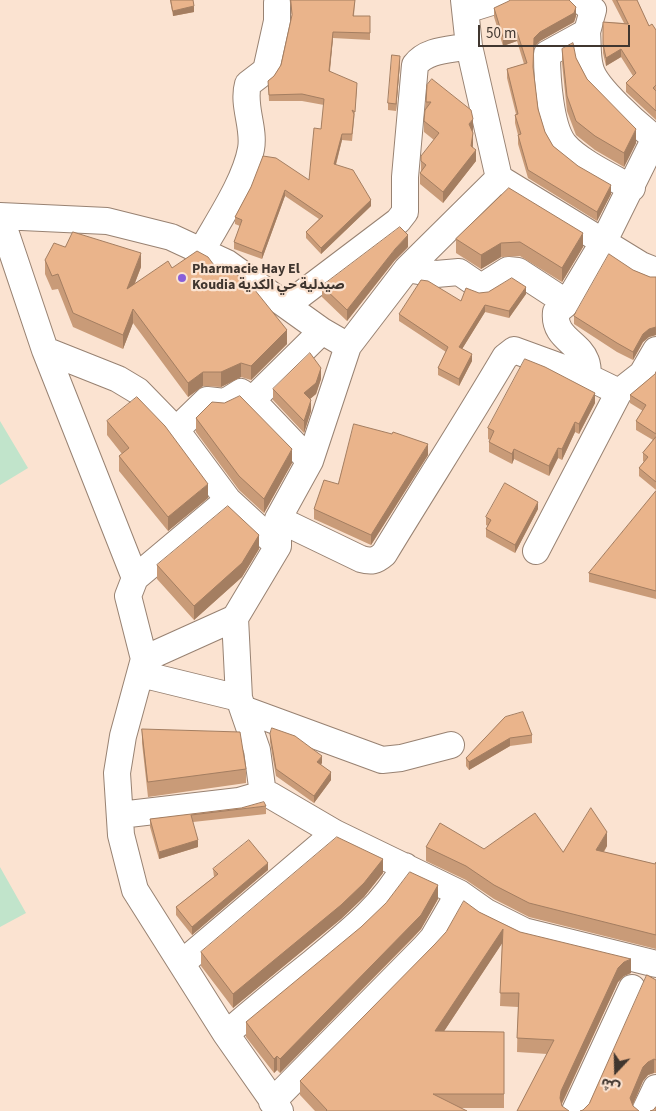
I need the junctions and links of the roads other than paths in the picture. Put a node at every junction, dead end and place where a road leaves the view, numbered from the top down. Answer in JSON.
{"nodes":[{"id":1,"x":498,"y":0,"type":"edge"},
{"id":2,"x":580,"y":0,"type":"edge"},
{"id":3,"x":277,"y":2,"type":"dead end"},
{"id":4,"x":465,"y":5,"type":"edge"},
{"id":5,"x":587,"y":32,"type":"junction"},
{"id":6,"x":469,"y":46,"type":"junction"},
{"id":7,"x":655,"y":137,"type":"edge"},
{"id":8,"x":498,"y":178,"type":"junction"},
{"id":9,"x":632,"y":188,"type":"junction"},
{"id":10,"x":0,"y":216,"type":"edge"},
{"id":11,"x":604,"y":241,"type":"junction"},
{"id":12,"x":202,"y":250,"type":"junction"},
{"id":13,"x":651,"y":264,"type":"edge"},
{"id":14,"x":406,"y":269,"type":"junction"},
{"id":15,"x":566,"y":303,"type":"junction"},
{"id":16,"x":287,"y":305,"type":"junction"},
{"id":17,"x":322,"y":331,"type":"junction"},
{"id":18,"x":348,"y":346,"type":"junction"},
{"id":19,"x":45,"y":350,"type":"junction"},
{"id":20,"x":656,"y":350,"type":"edge"},
{"id":21,"x":588,"y":377,"type":"junction"},
{"id":22,"x":618,"y":392,"type":"junction"},
{"id":23,"x":252,"y":400,"type":"junction"},
{"id":24,"x":176,"y":430,"type":"junction"},
{"id":25,"x":310,"y":461,"type":"junction"},
{"id":26,"x":228,"y":500,"type":"junction"},
{"id":27,"x":278,"y":519,"type":"junction"},
{"id":28,"x":278,"y":546,"type":"junction"},
{"id":29,"x":536,"y":551,"type":"dead end"},
{"id":30,"x":135,"y":578,"type":"junction"},
{"id":31,"x":235,"y":618,"type":"junction"},
{"id":32,"x":142,"y":667,"type":"junction"},
{"id":33,"x":241,"y":703,"type":"junction"},
{"id":34,"x":451,"y":745,"type":"dead end"},
{"id":35,"x":263,"y":794,"type":"junction"},
{"id":36,"x":120,"y":815,"type":"junction"},
{"id":37,"x":335,"y":833,"type":"junction"},
{"id":38,"x":405,"y":866,"type":"junction"},
{"id":39,"x":458,"y":893,"type":"junction"},
{"id":40,"x":182,"y":963,"type":"junction"},
{"id":41,"x":656,"y":964,"type":"edge"},
{"id":42,"x":632,"y":988,"type":"dead end"},
{"id":43,"x":226,"y":1034,"type":"junction"},
{"id":44,"x":656,"y":1088,"type":"edge"},
{"id":45,"x":276,"y":1106,"type":"edge"},
{"id":46,"x":576,"y":1111,"type":"edge"},
{"id":47,"x":644,"y":1111,"type":"edge"}],
"edges":[{"from":1,"to":4,"type":"street"},
{"from":2,"to":5,"type":"street"},
{"from":3,"to":12,"type":"street"},
{"from":4,"to":6,"type":"street"},
{"from":5,"to":7,"type":"street"},
{"from":5,"to":9,"type":"street"},
{"from":6,"to":8,"type":"street"},
{"from":6,"to":16,"type":"street"},
{"from":7,"to":9,"type":"street"},
{"from":8,"to":11,"type":"street"},
{"from":8,"to":14,"type":"street"},
{"from":9,"to":11,"type":"street"},
{"from":10,"to":12,"type":"street"},
{"from":10,"to":19,"type":"street"},
{"from":11,"to":13,"type":"street"},
{"from":11,"to":15,"type":"street"},
{"from":12,"to":16,"type":"street"},
{"from":14,"to":15,"type":"street"},
{"from":14,"to":18,"type":"street"},
{"from":15,"to":21,"type":"street"},
{"from":16,"to":17,"type":"street"},
{"from":17,"to":18,"type":"street"},
{"from":17,"to":23,"type":"street"},
{"from":18,"to":25,"type":"street"},
{"from":19,"to":24,"type":"street"},
{"from":19,"to":30,"type":"street"},
{"from":20,"to":22,"type":"street"},
{"from":21,"to":22,"type":"street"},
{"from":21,"to":27,"type":"street"},
{"from":22,"to":29,"type":"street"},
{"from":23,"to":24,"type":"street"},
{"from":23,"to":25,"type":"street"},
{"from":24,"to":26,"type":"street"},
{"from":25,"to":27,"type":"street"},
{"from":26,"to":28,"type":"street"},
{"from":26,"to":30,"type":"street"},
{"from":27,"to":28,"type":"street"},
{"from":28,"to":31,"type":"street"},
{"from":30,"to":32,"type":"street"},
{"from":31,"to":32,"type":"street"},
{"from":31,"to":33,"type":"street"},
{"from":32,"to":33,"type":"street"},
{"from":32,"to":36,"type":"street"},
{"from":33,"to":34,"type":"street"},
{"from":33,"to":35,"type":"street"},
{"from":35,"to":36,"type":"street"},
{"from":35,"to":37,"type":"street"},
{"from":36,"to":40,"type":"street"},
{"from":37,"to":38,"type":"street"},
{"from":37,"to":40,"type":"street"},
{"from":38,"to":39,"type":"street"},
{"from":38,"to":43,"type":"street"},
{"from":39,"to":41,"type":"street"},
{"from":39,"to":45,"type":"street"},
{"from":40,"to":43,"type":"street"},
{"from":42,"to":46,"type":"street"},
{"from":43,"to":45,"type":"street"},
{"from":44,"to":47,"type":"street"}]}
